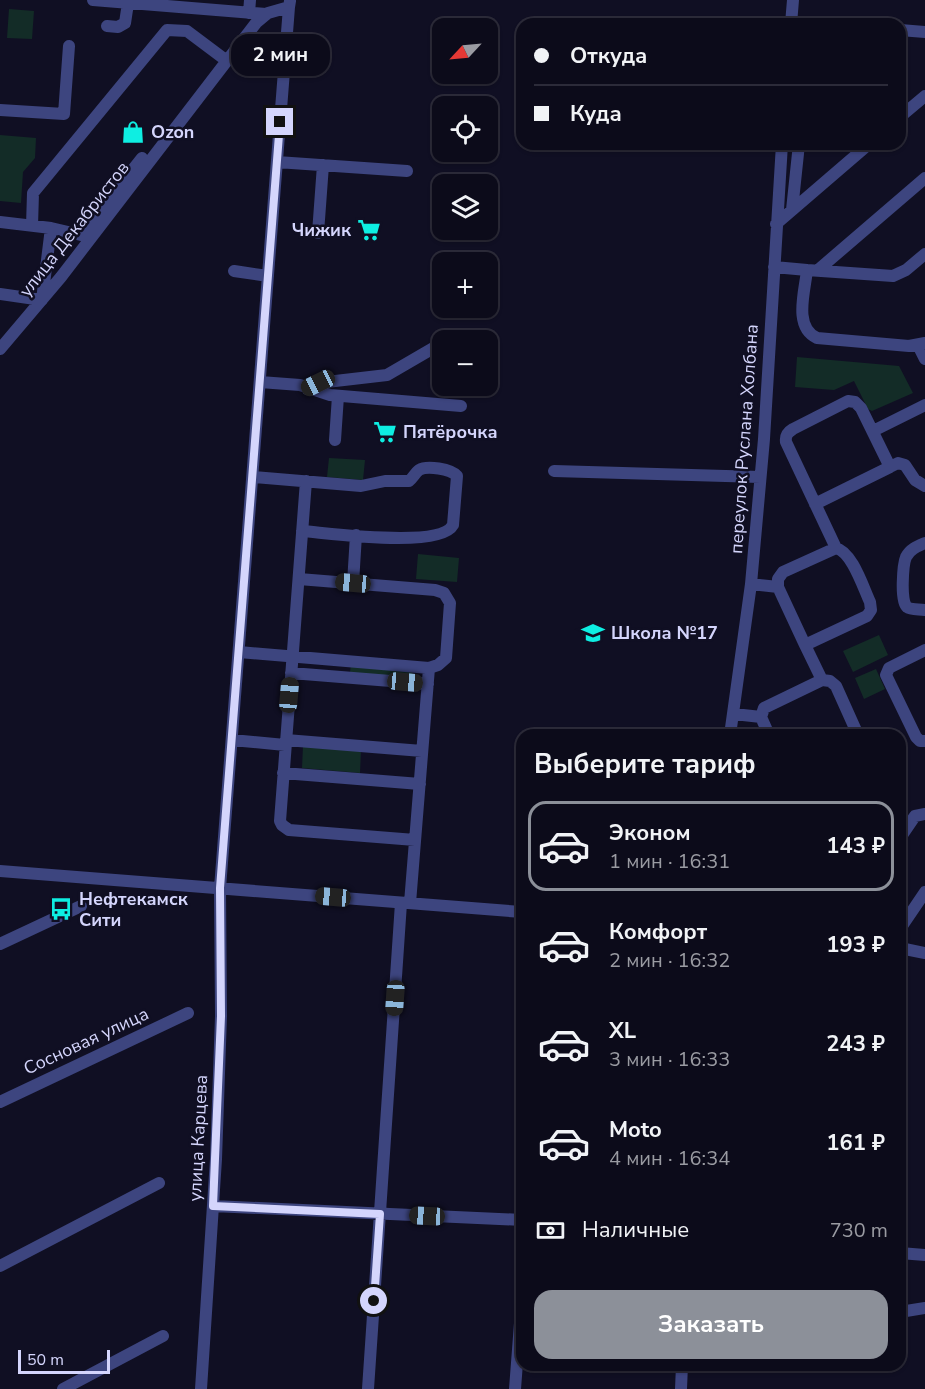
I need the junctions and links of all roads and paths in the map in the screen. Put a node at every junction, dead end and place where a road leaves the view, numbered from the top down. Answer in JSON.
{"nodes":[{"id":1,"x":93,"y":0,"type":"edge"},
{"id":2,"x":793,"y":0,"type":"edge"},
{"id":3,"x":128,"y":3,"type":"junction"},
{"id":4,"x":290,"y":3,"type":"edge"},
{"id":5,"x":181,"y":4,"type":"edge"},
{"id":6,"x":250,"y":6,"type":"edge"},
{"id":7,"x":266,"y":14,"type":"junction"},
{"id":8,"x":792,"y":18,"type":"edge"},
{"id":9,"x":107,"y":26,"type":"dead end"},
{"id":10,"x":906,"y":30,"type":"edge"},
{"id":11,"x":925,"y":32,"type":"edge"},
{"id":12,"x":69,"y":46,"type":"dead end"},
{"id":13,"x":223,"y":59,"type":"junction"},
{"id":14,"x":925,"y":96,"type":"edge"},
{"id":15,"x":0,"y":110,"type":"edge"},
{"id":16,"x":906,"y":112,"type":"edge"},
{"id":17,"x":782,"y":150,"type":"edge"},
{"id":18,"x":798,"y":150,"type":"edge"},
{"id":19,"x":862,"y":150,"type":"edge"},
{"id":20,"x":277,"y":162,"type":"junction"},
{"id":21,"x":323,"y":165,"type":"junction"},
{"id":22,"x":407,"y":171,"type":"dead end"},
{"id":23,"x":925,"y":178,"type":"edge"},
{"id":24,"x":792,"y":210,"type":"junction"},
{"id":25,"x":0,"y":222,"type":"edge"},
{"id":26,"x":776,"y":224,"type":"junction"},
{"id":27,"x":32,"y":226,"type":"junction"},
{"id":28,"x":51,"y":228,"type":"junction"},
{"id":29,"x":318,"y":233,"type":"dead end"},
{"id":30,"x":94,"y":234,"type":"junction"},
{"id":31,"x":81,"y":235,"type":"junction"},
{"id":32,"x":925,"y":254,"type":"edge"},
{"id":33,"x":774,"y":267,"type":"junction"},
{"id":34,"x":812,"y":270,"type":"junction"},
{"id":35,"x":234,"y":271,"type":"dead end"},
{"id":36,"x":268,"y":276,"type":"junction"},
{"id":37,"x":0,"y":294,"type":"edge"},
{"id":38,"x":42,"y":300,"type":"junction"},
{"id":39,"x":922,"y":344,"type":"edge"},
{"id":40,"x":0,"y":349,"type":"edge"},
{"id":41,"x":432,"y":349,"type":"edge"},
{"id":42,"x":925,"y":359,"type":"edge"},
{"id":43,"x":260,"y":382,"type":"junction"},
{"id":44,"x":307,"y":389,"type":"junction"},
{"id":45,"x":338,"y":396,"type":"junction"},
{"id":46,"x":925,"y":405,"type":"edge"},
{"id":47,"x":460,"y":406,"type":"dead end"},
{"id":48,"x":873,"y":431,"type":"junction"},
{"id":49,"x":764,"y":439,"type":"junction"},
{"id":50,"x":334,"y":440,"type":"dead end"},
{"id":51,"x":786,"y":442,"type":"junction"},
{"id":52,"x":890,"y":467,"type":"junction"},
{"id":53,"x":554,"y":471,"type":"dead end"},
{"id":54,"x":253,"y":477,"type":"junction"},
{"id":55,"x":760,"y":477,"type":"junction"},
{"id":56,"x":306,"y":481,"type":"junction"},
{"id":57,"x":925,"y":486,"type":"edge"},
{"id":58,"x":815,"y":504,"type":"junction"},
{"id":59,"x":302,"y":531,"type":"junction"},
{"id":60,"x":356,"y":535,"type":"junction"},
{"id":61,"x":925,"y":543,"type":"edge"},
{"id":62,"x":836,"y":548,"type":"junction"},
{"id":63,"x":298,"y":579,"type":"junction"},
{"id":64,"x":353,"y":583,"type":"junction"},
{"id":65,"x":751,"y":584,"type":"junction"},
{"id":66,"x":778,"y":587,"type":"junction"},
{"id":67,"x":925,"y":610,"type":"edge"},
{"id":68,"x":805,"y":645,"type":"junction"},
{"id":69,"x":925,"y":650,"type":"edge"},
{"id":70,"x":239,"y":652,"type":"junction"},
{"id":71,"x":292,"y":656,"type":"junction"},
{"id":72,"x":429,"y":668,"type":"junction"},
{"id":73,"x":291,"y":673,"type":"junction"},
{"id":74,"x":822,"y":680,"type":"junction"},
{"id":75,"x":428,"y":684,"type":"junction"},
{"id":76,"x":734,"y":714,"type":"junction"},
{"id":77,"x":761,"y":717,"type":"junction"},
{"id":78,"x":731,"y":729,"type":"edge"},
{"id":79,"x":766,"y":729,"type":"edge"},
{"id":80,"x":855,"y":729,"type":"edge"},
{"id":81,"x":232,"y":740,"type":"junction"},
{"id":82,"x":925,"y":741,"type":"edge"},
{"id":83,"x":285,"y":742,"type":"junction"},
{"id":84,"x":422,"y":751,"type":"junction"},
{"id":85,"x":283,"y":773,"type":"junction"},
{"id":86,"x":420,"y":784,"type":"junction"},
{"id":87,"x":925,"y":814,"type":"edge"},
{"id":88,"x":906,"y":829,"type":"edge"},
{"id":89,"x":415,"y":840,"type":"junction"},
{"id":90,"x":0,"y":871,"type":"edge"},
{"id":91,"x":220,"y":888,"type":"junction"},
{"id":92,"x":925,"y":892,"type":"edge"},
{"id":93,"x":406,"y":903,"type":"junction"},
{"id":94,"x":81,"y":906,"type":"dead end"},
{"id":95,"x":516,"y":912,"type":"edge"},
{"id":96,"x":906,"y":920,"type":"edge"},
{"id":97,"x":0,"y":944,"type":"edge"},
{"id":98,"x":906,"y":949,"type":"edge"},
{"id":99,"x":925,"y":953,"type":"edge"},
{"id":100,"x":188,"y":1013,"type":"dead end"},
{"id":101,"x":0,"y":1102,"type":"edge"},
{"id":102,"x":159,"y":1184,"type":"dead end"},
{"id":103,"x":213,"y":1206,"type":"junction"},
{"id":104,"x":380,"y":1214,"type":"junction"},
{"id":105,"x":516,"y":1220,"type":"edge"},
{"id":106,"x":906,"y":1253,"type":"edge"},
{"id":107,"x":925,"y":1255,"type":"edge"},
{"id":108,"x":0,"y":1266,"type":"edge"},
{"id":109,"x":925,"y":1308,"type":"edge"},
{"id":110,"x":906,"y":1311,"type":"edge"},
{"id":111,"x":163,"y":1335,"type":"dead end"},
{"id":112,"x":516,"y":1366,"type":"edge"},
{"id":113,"x":682,"y":1371,"type":"edge"},
{"id":114,"x":63,"y":1389,"type":"edge"},
{"id":115,"x":201,"y":1389,"type":"edge"},
{"id":116,"x":368,"y":1389,"type":"edge"},
{"id":117,"x":514,"y":1389,"type":"edge"},
{"id":118,"x":681,"y":1389,"type":"edge"}],
"edges":[{"from":1,"to":3,"type":"street"},
{"from":2,"to":8,"type":"street"},
{"from":3,"to":5,"type":"street"},
{"from":3,"to":9,"type":"street"},
{"from":4,"to":7,"type":"street"},
{"from":4,"to":20,"type":"street","name":"улица Карцева"},
{"from":5,"to":6,"type":"street"},
{"from":6,"to":7,"type":"street"},
{"from":7,"to":13,"type":"street","name":"улица Декабристов"},
{"from":10,"to":11,"type":"street"},
{"from":12,"to":15,"type":"street"},
{"from":13,"to":27,"type":"street"},
{"from":13,"to":30,"type":"street","name":"улица Декабристов"},
{"from":13,"to":31,"type":"street"},
{"from":14,"to":16,"type":"street"},
{"from":17,"to":26,"type":"street","name":"переулок Руслана Холбана"},
{"from":18,"to":24,"type":"street"},
{"from":19,"to":24,"type":"street"},
{"from":20,"to":21,"type":"street"},
{"from":20,"to":36,"type":"street","name":"улица Карцева"},
{"from":21,"to":22,"type":"street"},
{"from":21,"to":29,"type":"street"},
{"from":23,"to":34,"type":"street"},
{"from":24,"to":26,"type":"street"},
{"from":25,"to":27,"type":"street"},
{"from":26,"to":33,"type":"street","name":"переулок Руслана Холбана"},
{"from":27,"to":28,"type":"street"},
{"from":28,"to":31,"type":"street"},
{"from":28,"to":38,"type":"street"},
{"from":30,"to":31,"type":"street"},
{"from":30,"to":38,"type":"street","name":"улица Декабристов"},
{"from":32,"to":34,"type":"street"},
{"from":33,"to":34,"type":"street"},
{"from":33,"to":49,"type":"street","name":"переулок Руслана Холбана"},
{"from":34,"to":39,"type":"street"},
{"from":35,"to":36,"type":"street"},
{"from":36,"to":43,"type":"street","name":"улица Карцева"},
{"from":37,"to":38,"type":"street"},
{"from":38,"to":40,"type":"street","name":"улица Декабристов"},
{"from":39,"to":42,"type":"street"},
{"from":41,"to":44,"type":"street"},
{"from":43,"to":44,"type":"street"},
{"from":43,"to":54,"type":"street","name":"улица Карцева"},
{"from":44,"to":45,"type":"street"},
{"from":45,"to":47,"type":"street"},
{"from":45,"to":50,"type":"street"},
{"from":46,"to":48,"type":"street"},
{"from":48,"to":51,"type":"street"},
{"from":48,"to":52,"type":"street"},
{"from":49,"to":51,"type":"street"},
{"from":49,"to":55,"type":"street","name":"переулок Руслана Холбана"},
{"from":51,"to":58,"type":"street"},
{"from":52,"to":57,"type":"street"},
{"from":52,"to":58,"type":"street"},
{"from":53,"to":55,"type":"street"},
{"from":54,"to":56,"type":"street"},
{"from":54,"to":70,"type":"street","name":"улица Карцева"},
{"from":55,"to":65,"type":"street","name":"переулок Руслана Холбана"},
{"from":56,"to":59,"type":"street"},
{"from":56,"to":60,"type":"street"},
{"from":58,"to":62,"type":"street"},
{"from":59,"to":60,"type":"street"},
{"from":59,"to":63,"type":"street"},
{"from":60,"to":64,"type":"street"},
{"from":61,"to":67,"type":"street"},
{"from":62,"to":66,"type":"street"},
{"from":62,"to":68,"type":"street"},
{"from":63,"to":64,"type":"street"},
{"from":63,"to":71,"type":"street"},
{"from":64,"to":72,"type":"street"},
{"from":65,"to":66,"type":"street"},
{"from":65,"to":76,"type":"street","name":"переулок Руслана Холбана"},
{"from":66,"to":68,"type":"street"},
{"from":68,"to":74,"type":"street"},
{"from":69,"to":82,"type":"street"},
{"from":70,"to":71,"type":"street"},
{"from":70,"to":81,"type":"street","name":"улица Карцева"},
{"from":71,"to":72,"type":"street"},
{"from":71,"to":73,"type":"street"},
{"from":72,"to":75,"type":"street"},
{"from":73,"to":75,"type":"street"},
{"from":73,"to":83,"type":"street"},
{"from":74,"to":77,"type":"street"},
{"from":74,"to":80,"type":"street"},
{"from":75,"to":84,"type":"street"},
{"from":76,"to":77,"type":"street"},
{"from":76,"to":78,"type":"street","name":"переулок Руслана Холбана"},
{"from":77,"to":79,"type":"street"},
{"from":81,"to":83,"type":"street"},
{"from":81,"to":91,"type":"street","name":"улица Карцева"},
{"from":83,"to":84,"type":"street"},
{"from":83,"to":85,"type":"street"},
{"from":84,"to":86,"type":"street"},
{"from":85,"to":86,"type":"street"},
{"from":85,"to":89,"type":"street"},
{"from":86,"to":89,"type":"street"},
{"from":87,"to":88,"type":"street"},
{"from":89,"to":93,"type":"street"},
{"from":90,"to":91,"type":"street"},
{"from":91,"to":93,"type":"street"},
{"from":91,"to":103,"type":"street","name":"улица Карцева"},
{"from":92,"to":96,"type":"street"},
{"from":93,"to":95,"type":"street"},
{"from":93,"to":104,"type":"street"},
{"from":94,"to":97,"type":"street"},
{"from":98,"to":99,"type":"street"},
{"from":100,"to":101,"type":"street","name":"Сосновая улица"},
{"from":102,"to":108,"type":"street"},
{"from":103,"to":104,"type":"street"},
{"from":103,"to":115,"type":"street","name":"улица Карцева"},
{"from":104,"to":105,"type":"street"},
{"from":104,"to":116,"type":"street"},
{"from":106,"to":107,"type":"street"},
{"from":109,"to":110,"type":"street"},
{"from":111,"to":114,"type":"street"},
{"from":112,"to":117,"type":"street"},
{"from":113,"to":118,"type":"street"}]}
